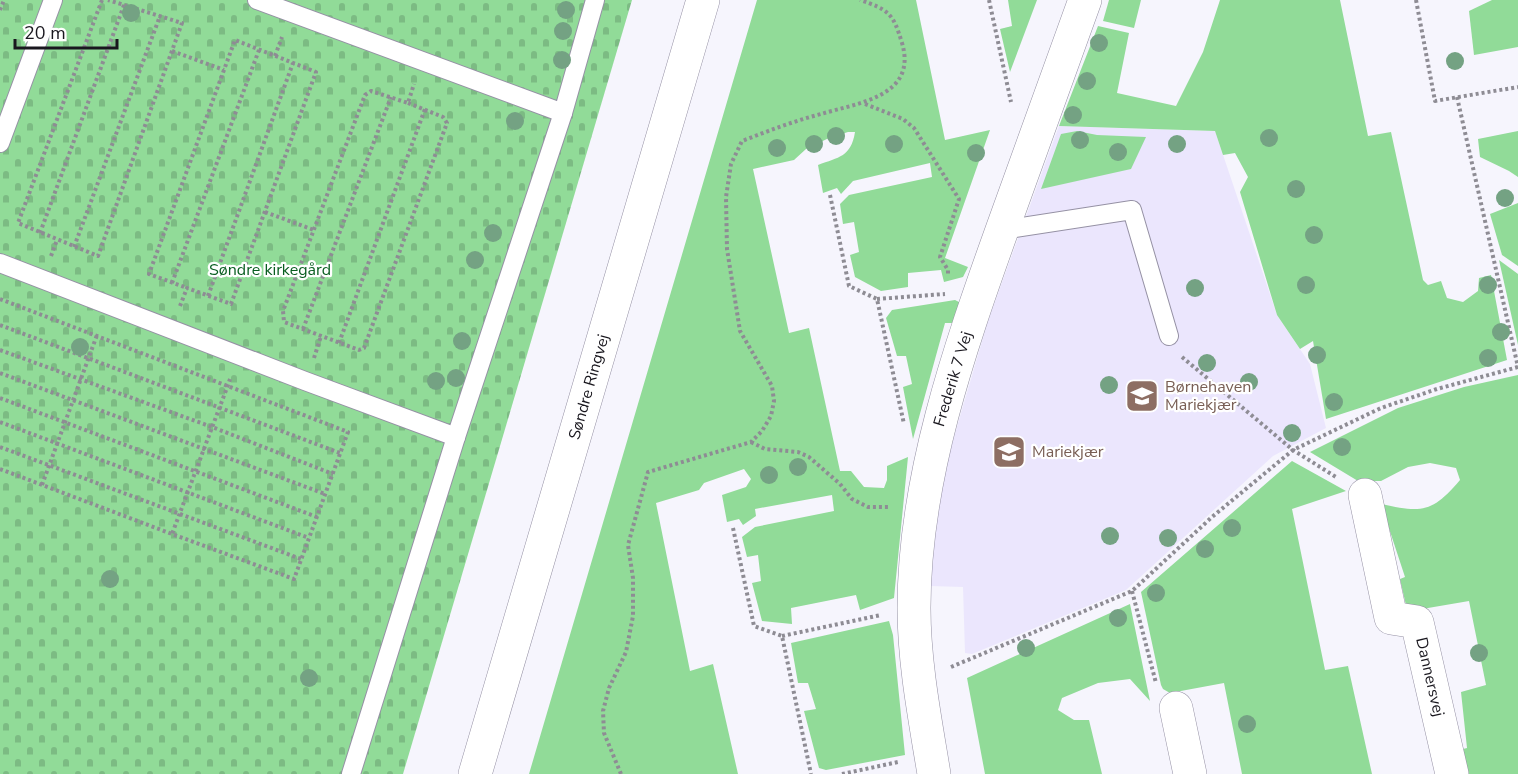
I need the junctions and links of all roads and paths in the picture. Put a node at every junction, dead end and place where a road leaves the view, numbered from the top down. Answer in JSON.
{"nodes":[{"id":1,"x":4,"y":0,"type":"edge"},
{"id":2,"x":53,"y":0,"type":"edge"},
{"id":3,"x":102,"y":0,"type":"edge"},
{"id":4,"x":108,"y":0,"type":"edge"},
{"id":5,"x":257,"y":0,"type":"edge"},
{"id":6,"x":595,"y":0,"type":"edge"},
{"id":7,"x":703,"y":0,"type":"edge"},
{"id":8,"x":860,"y":0,"type":"edge"},
{"id":9,"x":989,"y":0,"type":"edge"},
{"id":10,"x":1085,"y":0,"type":"edge"},
{"id":11,"x":1416,"y":0,"type":"edge"},
{"id":12,"x":124,"y":5,"type":"junction"},
{"id":13,"x":0,"y":10,"type":"edge"},
{"id":14,"x":160,"y":16,"type":"junction"},
{"id":15,"x":259,"y":50,"type":"junction"},
{"id":16,"x":172,"y":51,"type":"junction"},
{"id":17,"x":422,"y":60,"type":"junction"},
{"id":18,"x":293,"y":63,"type":"junction"},
{"id":19,"x":224,"y":70,"type":"junction"},
{"id":20,"x":1518,"y":87,"type":"edge"},
{"id":21,"x":391,"y":97,"type":"junction"},
{"id":22,"x":1457,"y":97,"type":"junction"},
{"id":23,"x":408,"y":103,"type":"junction"},
{"id":24,"x":864,"y":104,"type":"junction"},
{"id":25,"x":425,"y":109,"type":"junction"},
{"id":26,"x":562,"y":113,"type":"junction"},
{"id":27,"x":1038,"y":130,"type":"junction"},
{"id":28,"x":0,"y":143,"type":"edge"},
{"id":29,"x":830,"y":195,"type":"dead end"},
{"id":30,"x":265,"y":212,"type":"junction"},
{"id":31,"x":314,"y":230,"type":"junction"},
{"id":32,"x":1002,"y":230,"type":"junction"},
{"id":33,"x":40,"y":233,"type":"junction"},
{"id":34,"x":74,"y":247,"type":"junction"},
{"id":35,"x":0,"y":263,"type":"edge"},
{"id":36,"x":172,"y":283,"type":"junction"},
{"id":37,"x":187,"y":288,"type":"junction"},
{"id":38,"x":965,"y":292,"type":"junction"},
{"id":39,"x":208,"y":296,"type":"junction"},
{"id":40,"x":0,"y":299,"type":"edge"},
{"id":41,"x":877,"y":299,"type":"junction"},
{"id":42,"x":0,"y":325,"type":"edge"},
{"id":43,"x":172,"y":330,"type":"junction"},
{"id":44,"x":303,"y":330,"type":"junction"},
{"id":45,"x":97,"y":335,"type":"junction"},
{"id":46,"x":1169,"y":336,"type":"joint"},
{"id":47,"x":339,"y":343,"type":"junction"},
{"id":48,"x":0,"y":350,"type":"edge"},
{"id":49,"x":239,"y":356,"type":"junction"},
{"id":50,"x":89,"y":357,"type":"junction"},
{"id":51,"x":1518,"y":367,"type":"edge"},
{"id":52,"x":0,"y":373,"type":"edge"},
{"id":53,"x":80,"y":381,"type":"junction"},
{"id":54,"x":228,"y":385,"type":"junction"},
{"id":55,"x":0,"y":398,"type":"edge"},
{"id":56,"x":73,"y":400,"type":"junction"},
{"id":57,"x":219,"y":407,"type":"junction"},
{"id":58,"x":66,"y":421,"type":"junction"},
{"id":59,"x":0,"y":422,"type":"edge"},
{"id":60,"x":212,"y":427,"type":"junction"},
{"id":61,"x":456,"y":437,"type":"junction"},
{"id":62,"x":751,"y":442,"type":"junction"},
{"id":63,"x":57,"y":444,"type":"junction"},
{"id":64,"x":0,"y":447,"type":"edge"},
{"id":65,"x":204,"y":449,"type":"junction"},
{"id":66,"x":1293,"y":450,"type":"junction"},
{"id":67,"x":340,"y":453,"type":"junction"},
{"id":68,"x":932,"y":459,"type":"junction"},
{"id":69,"x":50,"y":466,"type":"junction"},
{"id":70,"x":0,"y":469,"type":"edge"},
{"id":71,"x":196,"y":470,"type":"junction"},
{"id":72,"x":333,"y":474,"type":"junction"},
{"id":73,"x":42,"y":485,"type":"junction"},
{"id":74,"x":187,"y":493,"type":"junction"},
{"id":75,"x":325,"y":494,"type":"junction"},
{"id":76,"x":1365,"y":495,"type":"joint"},
{"id":77,"x":922,"y":508,"type":"junction"},
{"id":78,"x":180,"y":513,"type":"junction"},
{"id":79,"x":317,"y":517,"type":"junction"},
{"id":80,"x":733,"y":528,"type":"dead end"},
{"id":81,"x":172,"y":534,"type":"junction"},
{"id":82,"x":309,"y":538,"type":"junction"},
{"id":83,"x":301,"y":560,"type":"junction"},
{"id":84,"x":1132,"y":591,"type":"junction"},
{"id":85,"x":914,"y":608,"type":"junction"},
{"id":86,"x":782,"y":636,"type":"junction"},
{"id":87,"x":920,"y":680,"type":"junction"},
{"id":88,"x":1176,"y":708,"type":"joint"},
{"id":89,"x":933,"y":765,"type":"edge"},
{"id":90,"x":351,"y":774,"type":"edge"},
{"id":91,"x":475,"y":774,"type":"edge"},
{"id":92,"x":621,"y":774,"type":"edge"},
{"id":93,"x":811,"y":774,"type":"edge"},
{"id":94,"x":842,"y":774,"type":"edge"},
{"id":95,"x":1190,"y":774,"type":"edge"},
{"id":96,"x":1452,"y":774,"type":"edge"}],
"edges":[{"from":1,"to":13,"type":"path"},
{"from":2,"to":28,"type":"lane"},
{"from":3,"to":33,"type":"path"},
{"from":4,"to":12,"type":"path"},
{"from":5,"to":17,"type":"lane"},
{"from":6,"to":26,"type":"lane"},
{"from":7,"to":91,"type":"street","name":"Søndre Ringvej"},
{"from":8,"to":24,"type":"path"},
{"from":9,"to":27,"type":"path"},
{"from":10,"to":27,"type":"street","name":"Frederik 7 Vej"},
{"from":11,"to":22,"type":"path"},
{"from":12,"to":14,"type":"path"},
{"from":12,"to":33,"type":"path"},
{"from":14,"to":16,"type":"path"},
{"from":14,"to":34,"type":"path"},
{"from":15,"to":18,"type":"path"},
{"from":15,"to":19,"type":"path"},
{"from":15,"to":36,"type":"path"},
{"from":16,"to":19,"type":"path"},
{"from":16,"to":34,"type":"path"},
{"from":17,"to":23,"type":"path"},
{"from":17,"to":26,"type":"lane"},
{"from":18,"to":30,"type":"path"},
{"from":18,"to":39,"type":"path"},
{"from":19,"to":36,"type":"path"},
{"from":20,"to":22,"type":"path"},
{"from":21,"to":23,"type":"path"},
{"from":21,"to":31,"type":"path"},
{"from":21,"to":44,"type":"path"},
{"from":22,"to":51,"type":"path"},
{"from":23,"to":25,"type":"path"},
{"from":24,"to":38,"type":"path"},
{"from":24,"to":62,"type":"path"},
{"from":25,"to":47,"type":"path"},
{"from":25,"to":47,"type":"path"},
{"from":26,"to":61,"type":"lane"},
{"from":27,"to":32,"type":"street","name":"Frederik 7 Vej"},
{"from":29,"to":41,"type":"path"},
{"from":30,"to":31,"type":"path"},
{"from":30,"to":39,"type":"path"},
{"from":31,"to":44,"type":"path"},
{"from":32,"to":38,"type":"street","name":"Frederik 7 Vej"},
{"from":32,"to":46,"type":"lane"},
{"from":33,"to":34,"type":"path"},
{"from":35,"to":43,"type":"lane"},
{"from":36,"to":37,"type":"path"},
{"from":37,"to":39,"type":"path"},
{"from":37,"to":43,"type":"path"},
{"from":38,"to":41,"type":"path"},
{"from":38,"to":68,"type":"street","name":"Frederik 7 Vej"},
{"from":40,"to":45,"type":"path"},
{"from":41,"to":68,"type":"path"},
{"from":42,"to":50,"type":"path"},
{"from":43,"to":49,"type":"lane"},
{"from":44,"to":47,"type":"path"},
{"from":45,"to":50,"type":"path"},
{"from":45,"to":54,"type":"path"},
{"from":46,"to":66,"type":"path"},
{"from":48,"to":53,"type":"path"},
{"from":49,"to":54,"type":"path"},
{"from":49,"to":61,"type":"lane"},
{"from":50,"to":53,"type":"path"},
{"from":50,"to":57,"type":"path"},
{"from":51,"to":66,"type":"path"},
{"from":52,"to":56,"type":"path"},
{"from":53,"to":56,"type":"path"},
{"from":53,"to":60,"type":"path"},
{"from":54,"to":57,"type":"path"},
{"from":54,"to":67,"type":"path"},
{"from":55,"to":58,"type":"path"},
{"from":56,"to":58,"type":"path"},
{"from":56,"to":65,"type":"path"},
{"from":57,"to":60,"type":"path"},
{"from":57,"to":67,"type":"path"},
{"from":58,"to":63,"type":"path"},
{"from":58,"to":71,"type":"path"},
{"from":59,"to":63,"type":"path"},
{"from":60,"to":65,"type":"path"},
{"from":60,"to":72,"type":"path"},
{"from":61,"to":90,"type":"lane"},
{"from":62,"to":77,"type":"path"},
{"from":62,"to":92,"type":"path"},
{"from":63,"to":69,"type":"path"},
{"from":63,"to":74,"type":"path"},
{"from":64,"to":69,"type":"path"},
{"from":65,"to":71,"type":"path"},
{"from":65,"to":75,"type":"path"},
{"from":66,"to":76,"type":"path"},
{"from":66,"to":84,"type":"path"},
{"from":67,"to":72,"type":"path"},
{"from":68,"to":77,"type":"street","name":"Frederik 7 Vej"},
{"from":69,"to":73,"type":"path"},
{"from":69,"to":78,"type":"path"},
{"from":70,"to":73,"type":"path"},
{"from":71,"to":74,"type":"path"},
{"from":71,"to":79,"type":"path"},
{"from":72,"to":75,"type":"path"},
{"from":73,"to":81,"type":"path"},
{"from":74,"to":78,"type":"path"},
{"from":74,"to":82,"type":"path"},
{"from":75,"to":79,"type":"path"},
{"from":76,"to":96,"type":"street","name":"Dannersvej"},
{"from":77,"to":85,"type":"street","name":"Frederik 7 Vej"},
{"from":78,"to":81,"type":"path"},
{"from":78,"to":83,"type":"path"},
{"from":79,"to":82,"type":"path"},
{"from":80,"to":86,"type":"path"},
{"from":81,"to":83,"type":"path"},
{"from":82,"to":83,"type":"path"},
{"from":84,"to":87,"type":"path"},
{"from":84,"to":88,"type":"path"},
{"from":85,"to":86,"type":"path"},
{"from":85,"to":87,"type":"street","name":"Frederik 7 Vej"},
{"from":86,"to":93,"type":"path"},
{"from":87,"to":89,"type":"street","name":"Frederik 7 Vej"},
{"from":88,"to":95,"type":"street"},
{"from":89,"to":94,"type":"path"}]}
